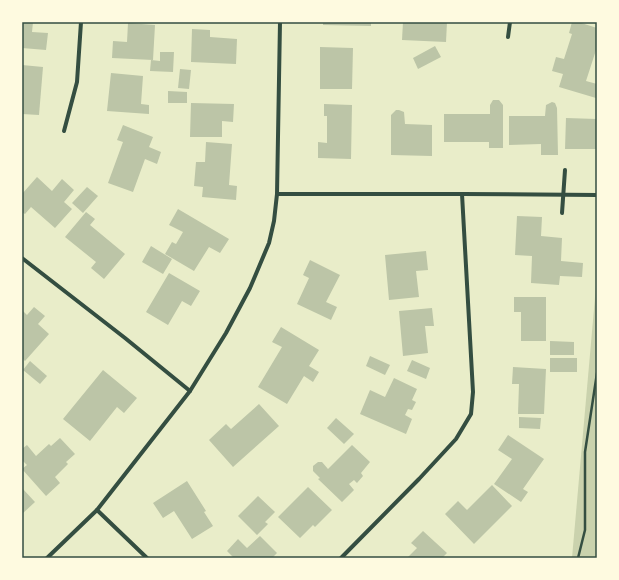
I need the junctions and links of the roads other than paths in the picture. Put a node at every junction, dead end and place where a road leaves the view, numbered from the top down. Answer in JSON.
{"nodes":[{"id":1,"x":81,"y":22,"type":"edge"},
{"id":2,"x":280,"y":22,"type":"edge"},
{"id":3,"x":510,"y":22,"type":"edge"},
{"id":4,"x":508,"y":37,"type":"dead end"},
{"id":5,"x":64,"y":131,"type":"dead end"},
{"id":6,"x":565,"y":170,"type":"dead end"},
{"id":7,"x":277,"y":194,"type":"junction"},
{"id":8,"x":462,"y":194,"type":"junction"},
{"id":9,"x":563,"y":195,"type":"junction"},
{"id":10,"x":597,"y":195,"type":"edge"},
{"id":11,"x":562,"y":213,"type":"dead end"},
{"id":12,"x":22,"y":258,"type":"edge"},
{"id":13,"x":190,"y":391,"type":"junction"},
{"id":14,"x":97,"y":510,"type":"junction"},
{"id":15,"x":47,"y":558,"type":"edge"},
{"id":16,"x":147,"y":558,"type":"edge"},
{"id":17,"x":341,"y":558,"type":"edge"}],
"edges":[{"from":1,"to":5,"type":"street"},
{"from":2,"to":7,"type":"street"},
{"from":3,"to":4,"type":"street"},
{"from":6,"to":9,"type":"street"},
{"from":7,"to":8,"type":"street"},
{"from":7,"to":13,"type":"street"},
{"from":8,"to":9,"type":"street"},
{"from":8,"to":17,"type":"street"},
{"from":9,"to":10,"type":"street"},
{"from":9,"to":11,"type":"street"},
{"from":12,"to":13,"type":"street"},
{"from":13,"to":14,"type":"street"},
{"from":14,"to":15,"type":"street"},
{"from":14,"to":16,"type":"street"}]}
